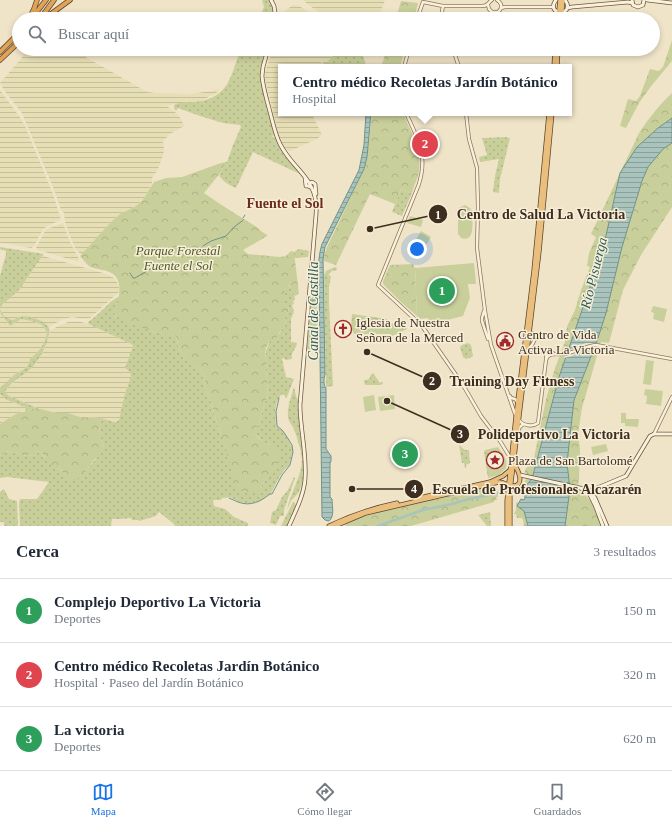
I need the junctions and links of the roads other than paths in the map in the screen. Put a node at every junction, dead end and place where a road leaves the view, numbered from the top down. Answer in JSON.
{"nodes":[{"id":1,"x":37,"y":0,"type":"edge"},
{"id":2,"x":46,"y":0,"type":"edge"},
{"id":3,"x":54,"y":0,"type":"edge"},
{"id":4,"x":70,"y":0,"type":"edge"},
{"id":5,"x":271,"y":0,"type":"edge"},
{"id":6,"x":492,"y":0,"type":"edge"},
{"id":7,"x":497,"y":0,"type":"edge"},
{"id":8,"x":556,"y":0,"type":"edge"},
{"id":9,"x":562,"y":0,"type":"edge"},
{"id":10,"x":632,"y":1,"type":"edge"},
{"id":11,"x":646,"y":1,"type":"edge"},
{"id":12,"x":672,"y":3,"type":"edge"},
{"id":13,"x":488,"y":4,"type":"junction"},
{"id":14,"x":443,"y":6,"type":"junction"},
{"id":15,"x":485,"y":6,"type":"junction"},
{"id":16,"x":567,"y":6,"type":"junction"},
{"id":17,"x":501,"y":7,"type":"junction"},
{"id":18,"x":554,"y":7,"type":"junction"},
{"id":19,"x":489,"y":8,"type":"junction"},
{"id":20,"x":33,"y":12,"type":"edge"},
{"id":21,"x":36,"y":12,"type":"edge"},
{"id":22,"x":45,"y":12,"type":"edge"},
{"id":23,"x":54,"y":12,"type":"edge"},
{"id":24,"x":276,"y":12,"type":"edge"},
{"id":25,"x":419,"y":12,"type":"edge"},
{"id":26,"x":442,"y":12,"type":"edge"},
{"id":27,"x":492,"y":12,"type":"edge"},
{"id":28,"x":498,"y":12,"type":"edge"},
{"id":29,"x":560,"y":12,"type":"junction"},
{"id":30,"x":12,"y":38,"type":"edge"},
{"id":31,"x":0,"y":50,"type":"edge"},
{"id":32,"x":12,"y":50,"type":"edge"},
{"id":33,"x":266,"y":56,"type":"edge"},
{"id":34,"x":0,"y":61,"type":"edge"},
{"id":35,"x":407,"y":116,"type":"edge"},
{"id":36,"x":466,"y":116,"type":"edge"},
{"id":37,"x":551,"y":116,"type":"edge"},
{"id":38,"x":304,"y":176,"type":"junction"},
{"id":39,"x":310,"y":183,"type":"junction"},
{"id":40,"x":312,"y":188,"type":"junction"},
{"id":41,"x":316,"y":197,"type":"junction"},
{"id":42,"x":484,"y":311,"type":"junction"},
{"id":43,"x":483,"y":316,"type":"junction"},
{"id":44,"x":487,"y":323,"type":"junction"},
{"id":45,"x":528,"y":335,"type":"junction"},
{"id":46,"x":491,"y":345,"type":"junction"},
{"id":47,"x":532,"y":345,"type":"junction"},
{"id":48,"x":526,"y":349,"type":"junction"},
{"id":49,"x":536,"y":351,"type":"junction"},
{"id":50,"x":545,"y":352,"type":"junction"},
{"id":51,"x":560,"y":354,"type":"junction"},
{"id":52,"x":672,"y":359,"type":"edge"},
{"id":53,"x":546,"y":360,"type":"junction"},
{"id":54,"x":508,"y":392,"type":"junction"},
{"id":55,"x":672,"y":397,"type":"edge"},
{"id":56,"x":517,"y":400,"type":"junction"},
{"id":57,"x":516,"y":416,"type":"junction"},
{"id":58,"x":519,"y":420,"type":"junction"},
{"id":59,"x":523,"y":424,"type":"junction"},
{"id":60,"x":518,"y":430,"type":"junction"},
{"id":61,"x":654,"y":434,"type":"junction"},
{"id":62,"x":672,"y":434,"type":"edge"},
{"id":63,"x":517,"y":438,"type":"junction"},
{"id":64,"x":513,"y":461,"type":"junction"},
{"id":65,"x":512,"y":470,"type":"junction"},
{"id":66,"x":519,"y":474,"type":"junction"},
{"id":67,"x":510,"y":485,"type":"junction"},
{"id":68,"x":590,"y":491,"type":"junction"},
{"id":69,"x":290,"y":525,"type":"edge"},
{"id":70,"x":329,"y":526,"type":"edge"},
{"id":71,"x":335,"y":526,"type":"edge"},
{"id":72,"x":509,"y":526,"type":"edge"},
{"id":73,"x":603,"y":526,"type":"edge"},
{"id":74,"x":607,"y":526,"type":"edge"}],
"edges":[{"from":1,"to":20,"type":"highway"},
{"from":2,"to":21,"type":"highway"},
{"from":3,"to":22,"type":"highway"},
{"from":4,"to":23,"type":"highway"},
{"from":5,"to":24,"type":"main road"},
{"from":6,"to":13,"type":"street"},
{"from":7,"to":17,"type":"street"},
{"from":8,"to":18,"type":"main road"},
{"from":9,"to":16,"type":"main road"},
{"from":9,"to":29,"type":"highway"},
{"from":10,"to":11,"type":"main road"},
{"from":10,"to":16,"type":"main road"},
{"from":11,"to":12,"type":"main road"},
{"from":13,"to":15,"type":"street"},
{"from":13,"to":19,"type":"street"},
{"from":14,"to":15,"type":"street"},
{"from":14,"to":25,"type":"street"},
{"from":14,"to":26,"type":"street"},
{"from":15,"to":19,"type":"street"},
{"from":16,"to":29,"type":"main road"},
{"from":17,"to":18,"type":"street"},
{"from":17,"to":28,"type":"street"},
{"from":18,"to":29,"type":"main road"},
{"from":19,"to":27,"type":"street"},
{"from":30,"to":31,"type":"highway"},
{"from":32,"to":34,"type":"highway"},
{"from":33,"to":38,"type":"main road"},
{"from":35,"to":64,"type":"street"},
{"from":36,"to":42,"type":"street"},
{"from":37,"to":45,"type":"highway"},
{"from":38,"to":39,"type":"main road"},
{"from":38,"to":40,"type":"main road"},
{"from":39,"to":40,"type":"main road"},
{"from":39,"to":41,"type":"main road"},
{"from":40,"to":41,"type":"main road"},
{"from":41,"to":69,"type":"main road"},
{"from":42,"to":43,"type":"street"},
{"from":42,"to":44,"type":"street"},
{"from":43,"to":44,"type":"street"},
{"from":43,"to":46,"type":"street"},
{"from":44,"to":46,"type":"street"},
{"from":45,"to":47,"type":"street"},
{"from":45,"to":48,"type":"highway"},
{"from":46,"to":54,"type":"street"},
{"from":47,"to":48,"type":"street"},
{"from":47,"to":49,"type":"street"},
{"from":48,"to":49,"type":"street"},
{"from":48,"to":56,"type":"highway"},
{"from":48,"to":58,"type":"highway"},
{"from":49,"to":50,"type":"street"},
{"from":50,"to":51,"type":"street"},
{"from":50,"to":53,"type":"street"},
{"from":51,"to":52,"type":"street"},
{"from":51,"to":53,"type":"street"},
{"from":53,"to":59,"type":"street"},
{"from":54,"to":56,"type":"street"},
{"from":54,"to":57,"type":"street"},
{"from":55,"to":61,"type":"street"},
{"from":56,"to":57,"type":"highway"},
{"from":56,"to":60,"type":"street"},
{"from":57,"to":64,"type":"highway"},
{"from":58,"to":59,"type":"street"},
{"from":58,"to":60,"type":"highway"},
{"from":59,"to":63,"type":"street"},
{"from":60,"to":63,"type":"highway"},
{"from":61,"to":62,"type":"main road"},
{"from":61,"to":68,"type":"main road"},
{"from":63,"to":64,"type":"highway"},
{"from":64,"to":65,"type":"highway"},
{"from":64,"to":66,"type":"highway"},
{"from":65,"to":66,"type":"highway"},
{"from":65,"to":67,"type":"highway"},
{"from":65,"to":70,"type":"highway"},
{"from":66,"to":67,"type":"highway"},
{"from":66,"to":68,"type":"main road"},
{"from":67,"to":71,"type":"highway"},
{"from":67,"to":72,"type":"highway"},
{"from":68,"to":73,"type":"main road"},
{"from":68,"to":74,"type":"main road"}]}
